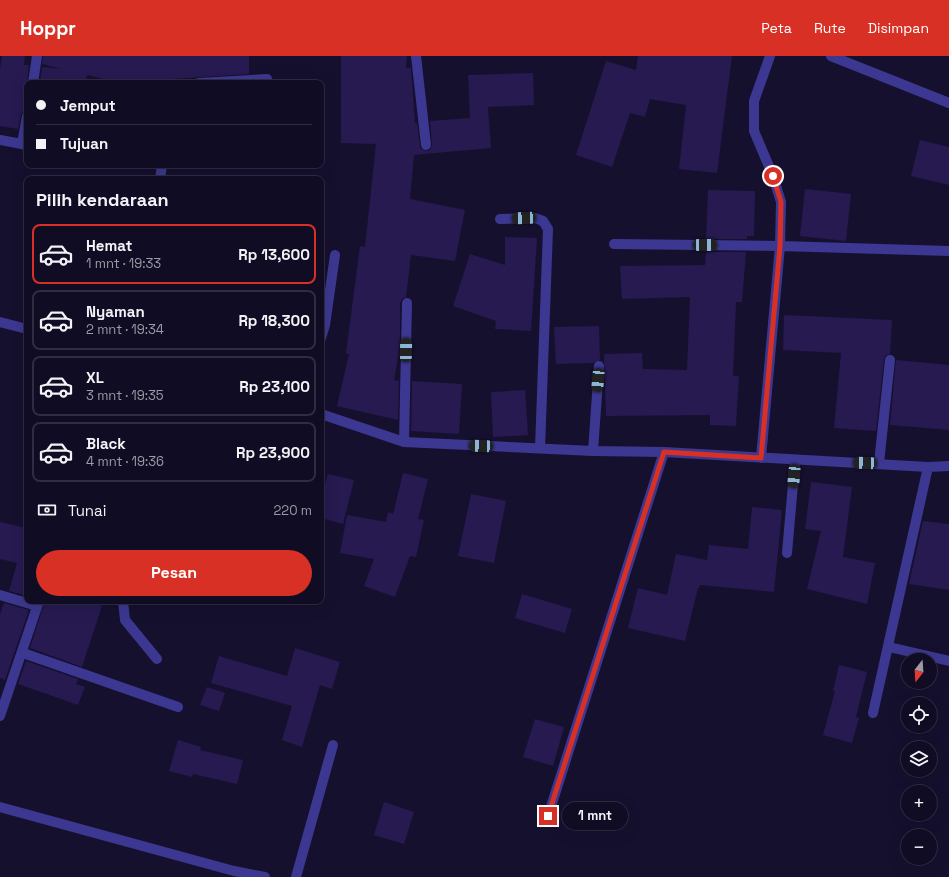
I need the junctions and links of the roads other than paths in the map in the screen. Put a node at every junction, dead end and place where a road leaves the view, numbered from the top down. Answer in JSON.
{"nodes":[{"id":1,"x":37,"y":56,"type":"edge"},
{"id":2,"x":416,"y":56,"type":"edge"},
{"id":3,"x":770,"y":56,"type":"edge"},
{"id":4,"x":831,"y":56,"type":"edge"},
{"id":5,"x":267,"y":79,"type":"dead end"},
{"id":6,"x":33,"y":80,"type":"edge"},
{"id":7,"x":250,"y":80,"type":"edge"},
{"id":8,"x":949,"y":102,"type":"edge"},
{"id":9,"x":0,"y":140,"type":"edge"},
{"id":10,"x":24,"y":145,"type":"edge"},
{"id":11,"x":426,"y":145,"type":"dead end"},
{"id":12,"x":500,"y":219,"type":"dead end"},
{"id":13,"x":614,"y":244,"type":"dead end"},
{"id":14,"x":780,"y":246,"type":"junction"},
{"id":15,"x":949,"y":251,"type":"edge"},
{"id":16,"x":335,"y":255,"type":"dead end"},
{"id":17,"x":407,"y":303,"type":"dead end"},
{"id":18,"x":0,"y":322,"type":"edge"},
{"id":19,"x":24,"y":328,"type":"edge"},
{"id":20,"x":324,"y":328,"type":"edge"},
{"id":21,"x":890,"y":360,"type":"dead end"},
{"id":22,"x":599,"y":366,"type":"dead end"},
{"id":23,"x":324,"y":415,"type":"edge"},
{"id":24,"x":404,"y":442,"type":"junction"},
{"id":25,"x":540,"y":448,"type":"junction"},
{"id":26,"x":593,"y":451,"type":"junction"},
{"id":27,"x":664,"y":452,"type":"junction"},
{"id":28,"x":761,"y":458,"type":"junction"},
{"id":29,"x":795,"y":461,"type":"junction"},
{"id":30,"x":879,"y":463,"type":"junction"},
{"id":31,"x":949,"y":466,"type":"edge"},
{"id":32,"x":928,"y":467,"type":"junction"},
{"id":33,"x":787,"y":553,"type":"dead end"},
{"id":34,"x":0,"y":595,"type":"edge"},
{"id":35,"x":24,"y":601,"type":"edge"},
{"id":36,"x":38,"y":604,"type":"edge"},
{"id":37,"x":123,"y":604,"type":"edge"},
{"id":38,"x":888,"y":647,"type":"junction"},
{"id":39,"x":23,"y":653,"type":"junction"},
{"id":40,"x":157,"y":659,"type":"dead end"},
{"id":41,"x":949,"y":661,"type":"edge"},
{"id":42,"x":178,"y":707,"type":"dead end"},
{"id":43,"x":873,"y":713,"type":"dead end"},
{"id":44,"x":0,"y":716,"type":"edge"},
{"id":45,"x":333,"y":745,"type":"dead end"},
{"id":46,"x":0,"y":806,"type":"edge"},
{"id":47,"x":548,"y":816,"type":"dead end"},
{"id":48,"x":265,"y":877,"type":"edge"},
{"id":49,"x":296,"y":877,"type":"edge"}],
"edges":[{"from":1,"to":6,"type":"street"},
{"from":2,"to":11,"type":"street"},
{"from":3,"to":14,"type":"street"},
{"from":4,"to":8,"type":"street"},
{"from":5,"to":7,"type":"street"},
{"from":9,"to":10,"type":"street"},
{"from":12,"to":25,"type":"street"},
{"from":13,"to":14,"type":"street"},
{"from":14,"to":15,"type":"street"},
{"from":14,"to":28,"type":"street"},
{"from":16,"to":20,"type":"street"},
{"from":17,"to":24,"type":"street"},
{"from":18,"to":19,"type":"street"},
{"from":21,"to":30,"type":"street"},
{"from":22,"to":26,"type":"street"},
{"from":23,"to":24,"type":"street"},
{"from":24,"to":25,"type":"street"},
{"from":25,"to":26,"type":"street"},
{"from":26,"to":27,"type":"street"},
{"from":27,"to":28,"type":"street"},
{"from":27,"to":47,"type":"street"},
{"from":28,"to":29,"type":"street"},
{"from":29,"to":30,"type":"street"},
{"from":29,"to":33,"type":"street"},
{"from":30,"to":32,"type":"street"},
{"from":31,"to":32,"type":"street"},
{"from":32,"to":38,"type":"street"},
{"from":34,"to":35,"type":"street"},
{"from":36,"to":39,"type":"street"},
{"from":37,"to":40,"type":"street"},
{"from":38,"to":41,"type":"street"},
{"from":38,"to":43,"type":"street"},
{"from":39,"to":42,"type":"street"},
{"from":39,"to":44,"type":"street"},
{"from":45,"to":49,"type":"street"},
{"from":46,"to":48,"type":"street"}]}
